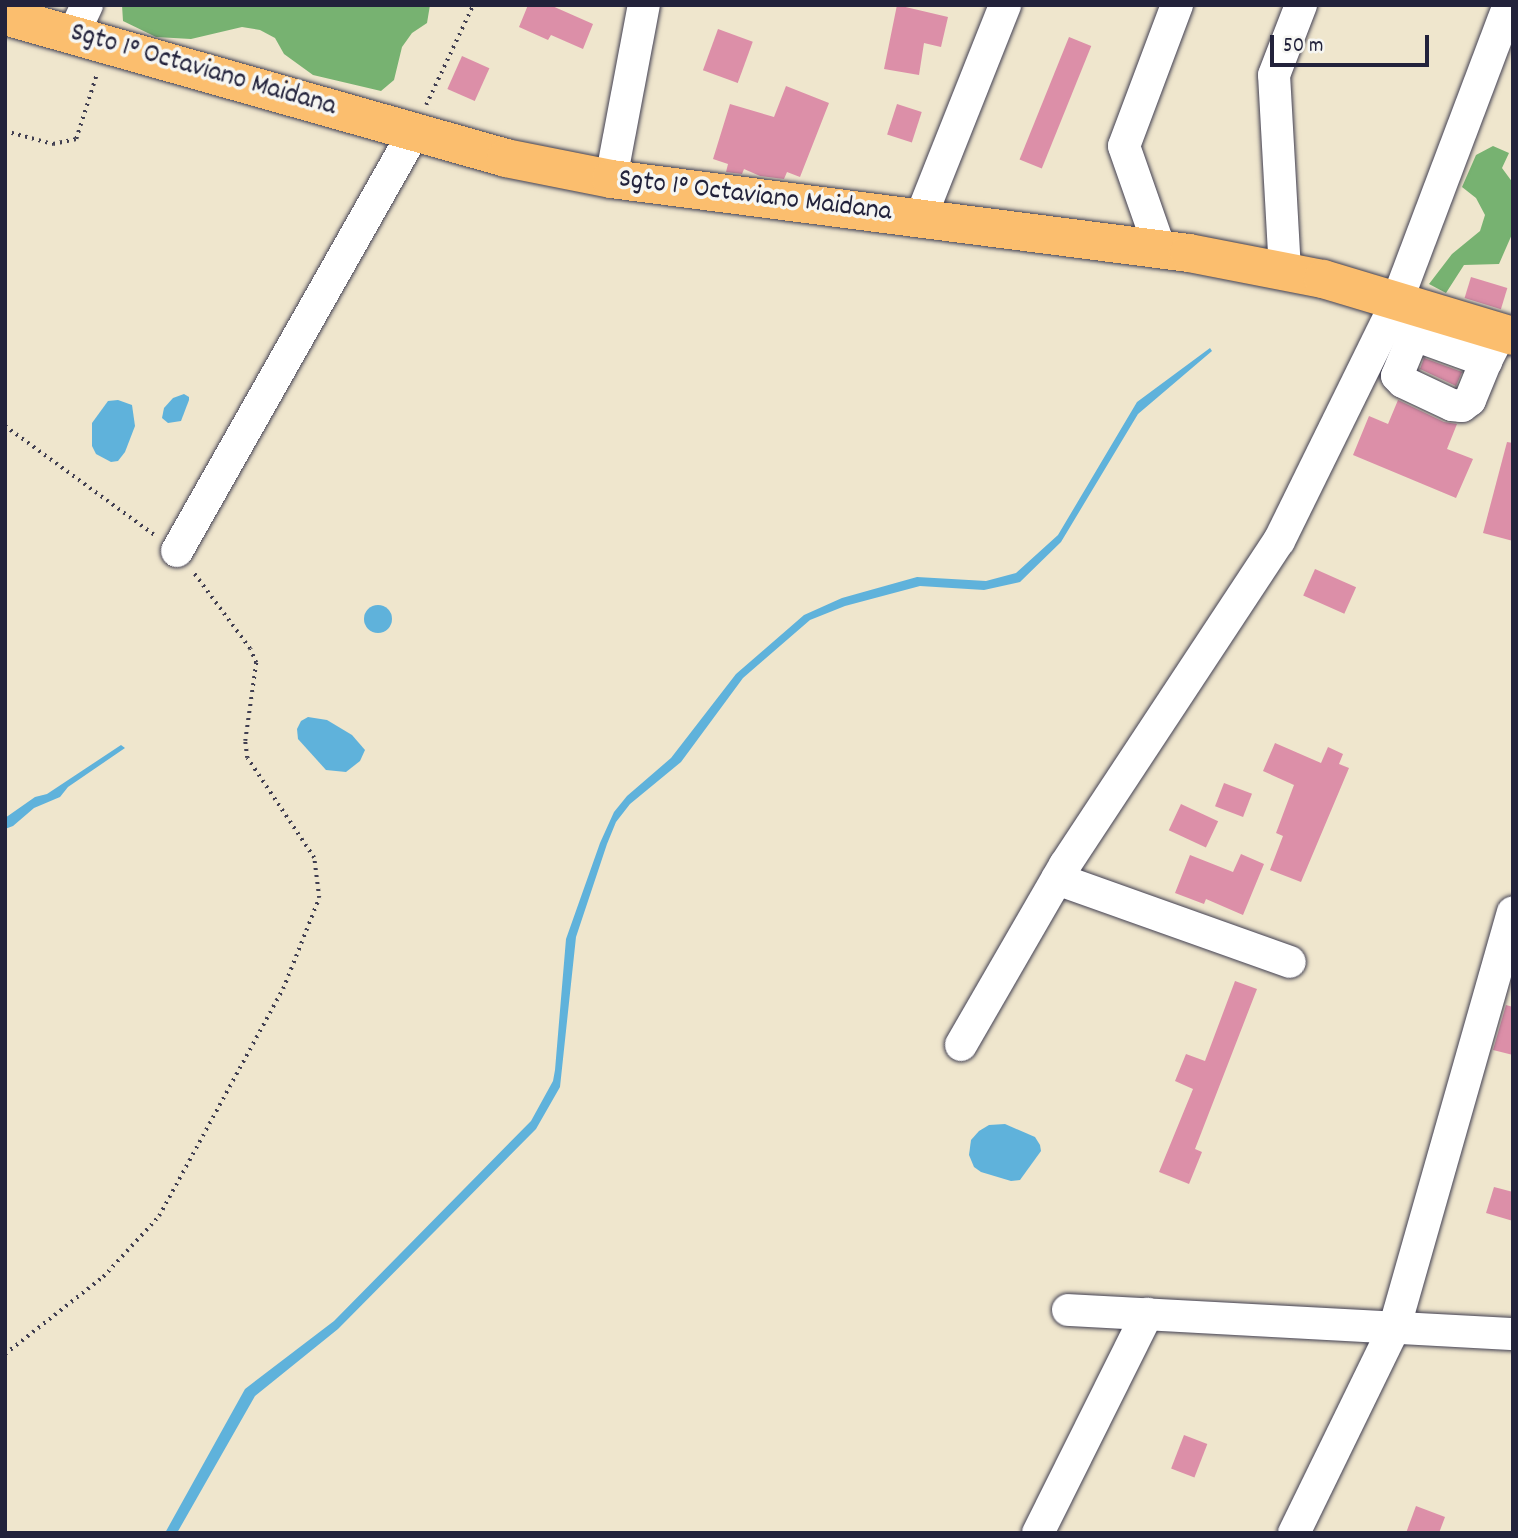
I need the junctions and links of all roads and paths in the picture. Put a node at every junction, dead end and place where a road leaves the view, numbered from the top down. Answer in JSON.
{"nodes":[{"id":1,"x":473,"y":5,"type":"edge"},
{"id":2,"x":644,"y":5,"type":"edge"},
{"id":3,"x":1005,"y":5,"type":"edge"},
{"id":4,"x":1177,"y":5,"type":"edge"},
{"id":5,"x":1301,"y":5,"type":"edge"},
{"id":6,"x":1509,"y":5,"type":"edge"},
{"id":7,"x":5,"y":16,"type":"edge"},
{"id":8,"x":89,"y":28,"type":"edge"},
{"id":9,"x":5,"y":131,"type":"edge"},
{"id":10,"x":414,"y":132,"type":"junction"},
{"id":11,"x":611,"y":179,"type":"junction"},
{"id":12,"x":920,"y":219,"type":"junction"},
{"id":13,"x":1160,"y":249,"type":"junction"},
{"id":14,"x":1285,"y":271,"type":"junction"},
{"id":15,"x":1411,"y":315,"type":"junction"},
{"id":16,"x":1500,"y":343,"type":"edge"},
{"id":17,"x":5,"y":426,"type":"edge"},
{"id":18,"x":177,"y":551,"type":"junction"},
{"id":19,"x":1057,"y":878,"type":"junction"},
{"id":20,"x":1513,"y":913,"type":"edge"},
{"id":21,"x":1290,"y":962,"type":"dead end"},
{"id":22,"x":961,"y":1045,"type":"dead end"},
{"id":23,"x":1068,"y":1310,"type":"dead end"},
{"id":24,"x":1147,"y":1314,"type":"junction"},
{"id":25,"x":1395,"y":1326,"type":"junction"},
{"id":26,"x":1513,"y":1334,"type":"edge"},
{"id":27,"x":5,"y":1354,"type":"edge"},
{"id":28,"x":1038,"y":1533,"type":"edge"},
{"id":29,"x":1294,"y":1533,"type":"edge"}],
"edges":[{"from":1,"to":10,"type":"path"},
{"from":2,"to":11,"type":"street"},
{"from":3,"to":12,"type":"street"},
{"from":4,"to":13,"type":"street"},
{"from":5,"to":14,"type":"street"},
{"from":6,"to":15,"type":"street"},
{"from":7,"to":8,"type":"main road","name":"Sgto 1° Octaviano Maidana"},
{"from":8,"to":9,"type":"path"},
{"from":8,"to":10,"type":"main road","name":"Sgto 1° Octaviano Maidana"},
{"from":10,"to":11,"type":"main road","name":"Sgto 1° Octaviano Maidana"},
{"from":10,"to":18,"type":"street"},
{"from":11,"to":12,"type":"main road","name":"Sgto 1° Octaviano Maidana"},
{"from":12,"to":13,"type":"main road","name":"Sgto 1° Octaviano Maidana"},
{"from":13,"to":14,"type":"main road","name":"Sgto 1° Octaviano Maidana"},
{"from":14,"to":15,"type":"main road","name":"Sgto 1° Octaviano Maidana"},
{"from":15,"to":16,"type":"main road","name":"Sgto 1° Octaviano Maidana"},
{"from":15,"to":16,"type":"street"},
{"from":15,"to":19,"type":"street"},
{"from":17,"to":18,"type":"path"},
{"from":18,"to":27,"type":"path"},
{"from":19,"to":21,"type":"street"},
{"from":19,"to":22,"type":"street"},
{"from":20,"to":25,"type":"street"},
{"from":23,"to":24,"type":"street"},
{"from":24,"to":25,"type":"street"},
{"from":24,"to":28,"type":"street"},
{"from":25,"to":26,"type":"street"},
{"from":25,"to":29,"type":"street"}]}
